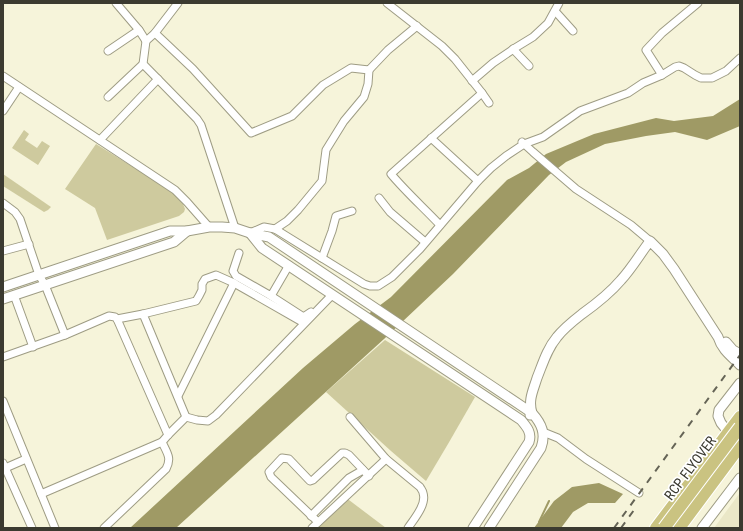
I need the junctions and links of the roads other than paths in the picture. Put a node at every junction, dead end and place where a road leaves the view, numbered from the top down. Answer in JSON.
{"nodes":[{"id":1,"x":116,"y":3,"type":"edge"},
{"id":2,"x":178,"y":3,"type":"edge"},
{"id":3,"x":387,"y":3,"type":"edge"},
{"id":4,"x":560,"y":3,"type":"edge"},
{"id":5,"x":698,"y":3,"type":"edge"},
{"id":6,"x":555,"y":11,"type":"junction"},
{"id":7,"x":416,"y":26,"type":"junction"},
{"id":8,"x":138,"y":30,"type":"junction"},
{"id":9,"x":573,"y":31,"type":"dead end"},
{"id":10,"x":155,"y":33,"type":"junction"},
{"id":11,"x":146,"y":41,"type":"junction"},
{"id":12,"x":513,"y":49,"type":"junction"},
{"id":13,"x":108,"y":51,"type":"dead end"},
{"id":14,"x":740,"y":58,"type":"edge"},
{"id":15,"x":143,"y":64,"type":"junction"},
{"id":16,"x":529,"y":66,"type":"dead end"},
{"id":17,"x":369,"y":70,"type":"junction"},
{"id":18,"x":662,"y":75,"type":"junction"},
{"id":19,"x":3,"y":76,"type":"edge"},
{"id":20,"x":158,"y":79,"type":"junction"},
{"id":21,"x":472,"y":80,"type":"junction"},
{"id":22,"x":19,"y":87,"type":"junction"},
{"id":23,"x":482,"y":93,"type":"junction"},
{"id":24,"x":108,"y":97,"type":"dead end"},
{"id":25,"x":489,"y":103,"type":"dead end"},
{"id":26,"x":3,"y":111,"type":"edge"},
{"id":27,"x":431,"y":138,"type":"junction"},
{"id":28,"x":100,"y":140,"type":"junction"},
{"id":29,"x":523,"y":143,"type":"junction"},
{"id":30,"x":478,"y":181,"type":"junction"},
{"id":31,"x":378,"y":198,"type":"dead end"},
{"id":32,"x":3,"y":203,"type":"edge"},
{"id":33,"x":352,"y":211,"type":"dead end"},
{"id":34,"x":440,"y":225,"type":"junction"},
{"id":35,"x":209,"y":227,"type":"junction"},
{"id":36,"x":234,"y":228,"type":"junction"},
{"id":37,"x":275,"y":229,"type":"junction"},
{"id":38,"x":187,"y":231,"type":"junction"},
{"id":39,"x":250,"y":234,"type":"junction"},
{"id":40,"x":650,"y":241,"type":"junction"},
{"id":41,"x":425,"y":242,"type":"junction"},
{"id":42,"x":29,"y":244,"type":"junction"},
{"id":43,"x":3,"y":250,"type":"edge"},
{"id":44,"x":239,"y":253,"type":"dead end"},
{"id":45,"x":322,"y":258,"type":"junction"},
{"id":46,"x":289,"y":266,"type":"junction"},
{"id":47,"x":39,"y":275,"type":"junction"},
{"id":48,"x":234,"y":283,"type":"junction"},
{"id":49,"x":45,"y":285,"type":"junction"},
{"id":50,"x":3,"y":287,"type":"edge"},
{"id":51,"x":352,"y":292,"type":"junction"},
{"id":52,"x":14,"y":295,"type":"junction"},
{"id":53,"x":332,"y":295,"type":"junction"},
{"id":54,"x":271,"y":296,"type":"junction"},
{"id":55,"x":3,"y":299,"type":"edge"},
{"id":56,"x":344,"y":303,"type":"junction"},
{"id":57,"x":317,"y":306,"type":"dead end"},
{"id":58,"x":143,"y":314,"type":"junction"},
{"id":59,"x":117,"y":319,"type":"junction"},
{"id":60,"x":304,"y":323,"type":"junction"},
{"id":61,"x":65,"y":336,"type":"junction"},
{"id":62,"x":718,"y":337,"type":"junction"},
{"id":63,"x":33,"y":346,"type":"junction"},
{"id":64,"x":740,"y":354,"type":"edge"},
{"id":65,"x":3,"y":357,"type":"edge"},
{"id":66,"x":740,"y":365,"type":"edge"},
{"id":67,"x":740,"y":382,"type":"edge"},
{"id":68,"x":178,"y":396,"type":"junction"},
{"id":69,"x":3,"y":401,"type":"edge"},
{"id":70,"x":532,"y":413,"type":"junction"},
{"id":71,"x":186,"y":417,"type":"junction"},
{"id":72,"x":350,"y":417,"type":"dead end"},
{"id":73,"x":740,"y":417,"type":"edge"},
{"id":74,"x":524,"y":424,"type":"junction"},
{"id":75,"x":734,"y":429,"type":"edge"},
{"id":76,"x":543,"y":432,"type":"junction"},
{"id":77,"x":168,"y":434,"type":"junction"},
{"id":78,"x":740,"y":437,"type":"edge"},
{"id":79,"x":740,"y":441,"type":"edge"},
{"id":80,"x":162,"y":442,"type":"junction"},
{"id":81,"x":740,"y":446,"type":"edge"},
{"id":82,"x":26,"y":459,"type":"junction"},
{"id":83,"x":386,"y":459,"type":"junction"},
{"id":84,"x":4,"y":467,"type":"edge"},
{"id":85,"x":363,"y":470,"type":"junction"},
{"id":86,"x":368,"y":476,"type":"junction"},
{"id":87,"x":740,"y":478,"type":"edge"},
{"id":88,"x":640,"y":493,"type":"dead end"},
{"id":89,"x":41,"y":494,"type":"junction"},
{"id":90,"x":311,"y":516,"type":"junction"},
{"id":91,"x":318,"y":522,"type":"junction"},
{"id":92,"x":32,"y":528,"type":"edge"},
{"id":93,"x":55,"y":528,"type":"edge"},
{"id":94,"x":104,"y":528,"type":"edge"},
{"id":95,"x":312,"y":528,"type":"edge"},
{"id":96,"x":408,"y":528,"type":"edge"},
{"id":97,"x":473,"y":528,"type":"edge"},
{"id":98,"x":489,"y":528,"type":"edge"},
{"id":99,"x":656,"y":528,"type":"edge"},
{"id":100,"x":664,"y":528,"type":"edge"},
{"id":101,"x":672,"y":528,"type":"edge"},
{"id":102,"x":679,"y":528,"type":"edge"},
{"id":103,"x":702,"y":528,"type":"edge"}],
"edges":[{"from":1,"to":8,"type":"street"},
{"from":2,"to":10,"type":"street"},
{"from":3,"to":7,"type":"street"},
{"from":4,"to":6,"type":"street"},
{"from":5,"to":18,"type":"street"},
{"from":6,"to":9,"type":"street"},
{"from":6,"to":12,"type":"street"},
{"from":7,"to":17,"type":"street"},
{"from":7,"to":21,"type":"street"},
{"from":8,"to":11,"type":"street"},
{"from":8,"to":13,"type":"street"},
{"from":10,"to":11,"type":"street"},
{"from":10,"to":17,"type":"street"},
{"from":11,"to":15,"type":"street"},
{"from":12,"to":16,"type":"street"},
{"from":12,"to":21,"type":"street"},
{"from":14,"to":18,"type":"street"},
{"from":15,"to":20,"type":"street"},
{"from":15,"to":24,"type":"street"},
{"from":17,"to":37,"type":"street"},
{"from":18,"to":29,"type":"street"},
{"from":19,"to":22,"type":"street"},
{"from":20,"to":28,"type":"street"},
{"from":20,"to":36,"type":"street"},
{"from":21,"to":23,"type":"street"},
{"from":22,"to":26,"type":"street"},
{"from":22,"to":28,"type":"street"},
{"from":23,"to":25,"type":"street"},
{"from":23,"to":27,"type":"street"},
{"from":27,"to":30,"type":"street"},
{"from":27,"to":34,"type":"street"},
{"from":28,"to":35,"type":"street"},
{"from":29,"to":30,"type":"street"},
{"from":29,"to":40,"type":"street"},
{"from":30,"to":34,"type":"street"},
{"from":31,"to":41,"type":"street"},
{"from":32,"to":42,"type":"street"},
{"from":33,"to":45,"type":"street"},
{"from":34,"to":41,"type":"street"},
{"from":35,"to":36,"type":"street"},
{"from":35,"to":38,"type":"street"},
{"from":36,"to":39,"type":"street"},
{"from":37,"to":39,"type":"street"},
{"from":37,"to":45,"type":"street"},
{"from":38,"to":47,"type":"street"},
{"from":38,"to":49,"type":"street"},
{"from":39,"to":46,"type":"street"},
{"from":39,"to":51,"type":"street"},
{"from":40,"to":62,"type":"street"},
{"from":40,"to":70,"type":"street"},
{"from":41,"to":45,"type":"street"},
{"from":42,"to":43,"type":"street"},
{"from":42,"to":47,"type":"street"},
{"from":44,"to":54,"type":"street"},
{"from":46,"to":53,"type":"street"},
{"from":46,"to":54,"type":"street"},
{"from":47,"to":49,"type":"street"},
{"from":47,"to":50,"type":"street"},
{"from":48,"to":58,"type":"street"},
{"from":48,"to":60,"type":"street"},
{"from":48,"to":68,"type":"street"},
{"from":49,"to":52,"type":"street"},
{"from":49,"to":61,"type":"street"},
{"from":51,"to":56,"type":"street"},
{"from":51,"to":70,"type":"street"},
{"from":52,"to":55,"type":"street"},
{"from":52,"to":63,"type":"street"},
{"from":53,"to":56,"type":"street"},
{"from":53,"to":60,"type":"street"},
{"from":54,"to":57,"type":"street"},
{"from":56,"to":74,"type":"street"},
{"from":58,"to":59,"type":"street"},
{"from":58,"to":68,"type":"street"},
{"from":59,"to":61,"type":"street"},
{"from":59,"to":77,"type":"street"},
{"from":60,"to":71,"type":"street"},
{"from":61,"to":63,"type":"street"},
{"from":62,"to":64,"type":"street"},
{"from":62,"to":66,"type":"street"},
{"from":63,"to":65,"type":"street"},
{"from":67,"to":75,"type":"street"},
{"from":68,"to":71,"type":"street"},
{"from":69,"to":82,"type":"street"},
{"from":70,"to":74,"type":"street"},
{"from":70,"to":76,"type":"street"},
{"from":71,"to":77,"type":"street"},
{"from":72,"to":83,"type":"street"},
{"from":73,"to":75,"type":"main road"},
{"from":74,"to":97,"type":"street"},
{"from":75,"to":79,"type":"street"},
{"from":75,"to":99,"type":"main road"},
{"from":75,"to":100,"type":"main road","name":"RCP FLYOVER","bridge":true},
{"from":76,"to":88,"type":"street"},
{"from":76,"to":98,"type":"street"},
{"from":77,"to":80,"type":"street"},
{"from":78,"to":101,"type":"main road","name":"RCP FLYOVER"},
{"from":80,"to":89,"type":"street"},
{"from":80,"to":94,"type":"street"},
{"from":81,"to":102,"type":"main road"},
{"from":82,"to":84,"type":"street"},
{"from":82,"to":89,"type":"street"},
{"from":83,"to":86,"type":"street"},
{"from":83,"to":96,"type":"street"},
{"from":84,"to":92,"type":"street"},
{"from":85,"to":86,"type":"street"},
{"from":85,"to":90,"type":"street"},
{"from":85,"to":90,"type":"street"},
{"from":86,"to":91,"type":"street"},
{"from":87,"to":103,"type":"street"},
{"from":89,"to":93,"type":"street"},
{"from":90,"to":91,"type":"street"},
{"from":91,"to":95,"type":"street"}]}
